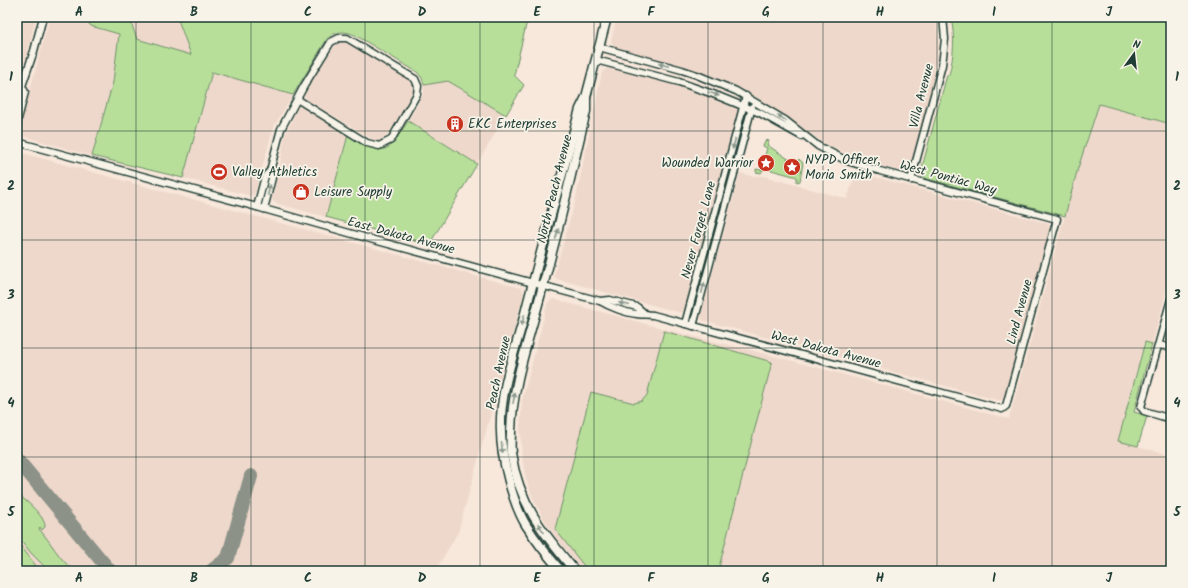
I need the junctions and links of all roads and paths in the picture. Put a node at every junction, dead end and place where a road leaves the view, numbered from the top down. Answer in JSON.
{"nodes":[{"id":1,"x":43,"y":17,"type":"edge"},
{"id":2,"x":607,"y":17,"type":"edge"},
{"id":3,"x":942,"y":17,"type":"edge"},
{"id":4,"x":599,"y":47,"type":"junction"},
{"id":5,"x":596,"y":60,"type":"junction"},
{"id":6,"x":20,"y":88,"type":"edge"},
{"id":7,"x":746,"y":96,"type":"junction"},
{"id":8,"x":586,"y":97,"type":"junction"},
{"id":9,"x":297,"y":99,"type":"junction"},
{"id":10,"x":754,"y":101,"type":"junction"},
{"id":11,"x":744,"y":106,"type":"junction"},
{"id":12,"x":752,"y":110,"type":"junction"},
{"id":13,"x":17,"y":123,"type":"edge"},
{"id":14,"x":17,"y":142,"type":"edge"},
{"id":15,"x":813,"y":142,"type":"junction"},
{"id":16,"x":270,"y":171,"type":"junction"},
{"id":17,"x":911,"y":180,"type":"junction"},
{"id":18,"x":256,"y":207,"type":"junction"},
{"id":19,"x":264,"y":209,"type":"junction"},
{"id":20,"x":1057,"y":219,"type":"joint"},
{"id":21,"x":533,"y":283,"type":"junction"},
{"id":22,"x":544,"y":285,"type":"junction"},
{"id":23,"x":1171,"y":299,"type":"edge"},
{"id":24,"x":685,"y":324,"type":"junction"},
{"id":25,"x":693,"y":326,"type":"junction"},
{"id":26,"x":1159,"y":345,"type":"junction"},
{"id":27,"x":1171,"y":348,"type":"edge"},
{"id":28,"x":1002,"y":409,"type":"joint"},
{"id":29,"x":1171,"y":419,"type":"edge"},
{"id":30,"x":516,"y":492,"type":"junction"},
{"id":31,"x":564,"y":559,"type":"junction"},
{"id":32,"x":559,"y":568,"type":"edge"},
{"id":33,"x":575,"y":571,"type":"edge"}],
"edges":[{"from":1,"to":6,"type":"street"},
{"from":2,"to":4,"type":"main road","name":"North Peach Avenue"},
{"from":3,"to":17,"type":"street","name":"Villa Avenue"},
{"from":4,"to":5,"type":"main road","name":"North Peach Avenue"},
{"from":7,"to":4,"type":"street","name":"West Pontiac Way","one_way":true},
{"from":5,"to":8,"type":"main road","name":"North Peach Avenue"},
{"from":5,"to":11,"type":"street","name":"West Pontiac Way","one_way":true},
{"from":6,"to":13,"type":"street"},
{"from":7,"to":10,"type":"street","name":"West Pontiac Way"},
{"from":7,"to":11,"type":"street","name":"Never Forget Lane"},
{"from":8,"to":21,"type":"main road","name":"North Peach Avenue"},
{"from":22,"to":8,"type":"main road","name":"North Peach Avenue","one_way":true},
{"from":9,"to":9,"type":"street"},
{"from":9,"to":16,"type":"street"},
{"from":10,"to":12,"type":"street","name":"Never Forget Lane"},
{"from":15,"to":10,"type":"street","name":"West Pontiac Way","one_way":true},
{"from":11,"to":12,"type":"street","name":"West Pontiac Way"},
{"from":11,"to":24,"type":"street","name":"Never Forget Lane","one_way":true},
{"from":12,"to":15,"type":"street","name":"West Pontiac Way"},
{"from":25,"to":12,"type":"street","name":"Never Forget Lane","one_way":true},
{"from":14,"to":18,"type":"street","name":"East Dakota Avenue"},
{"from":15,"to":17,"type":"street","name":"West Pontiac Way"},
{"from":16,"to":18,"type":"street"},
{"from":19,"to":16,"type":"street","one_way":true},
{"from":17,"to":20,"type":"street","name":"West Pontiac Way"},
{"from":18,"to":19,"type":"street","name":"East Dakota Avenue"},
{"from":19,"to":21,"type":"street","name":"East Dakota Avenue"},
{"from":20,"to":28,"type":"street","name":"Lind Avenue"},
{"from":21,"to":22,"type":"street","name":"West Dakota Avenue"},
{"from":21,"to":30,"type":"main road","name":"Peach Avenue","one_way":true},
{"from":22,"to":24,"type":"street","name":"West Dakota Avenue"},
{"from":30,"to":22,"type":"main road","one_way":true},
{"from":23,"to":26,"type":"street"},
{"from":24,"to":25,"type":"street","name":"West Dakota Avenue"},
{"from":25,"to":28,"type":"street","name":"West Dakota Avenue"},
{"from":26,"to":27,"type":"street"},
{"from":26,"to":29,"type":"street"},
{"from":31,"to":30,"type":"main road","one_way":true},
{"from":30,"to":32,"type":"main road"},
{"from":31,"to":32,"type":"main road"},
{"from":31,"to":33,"type":"main road"}]}
